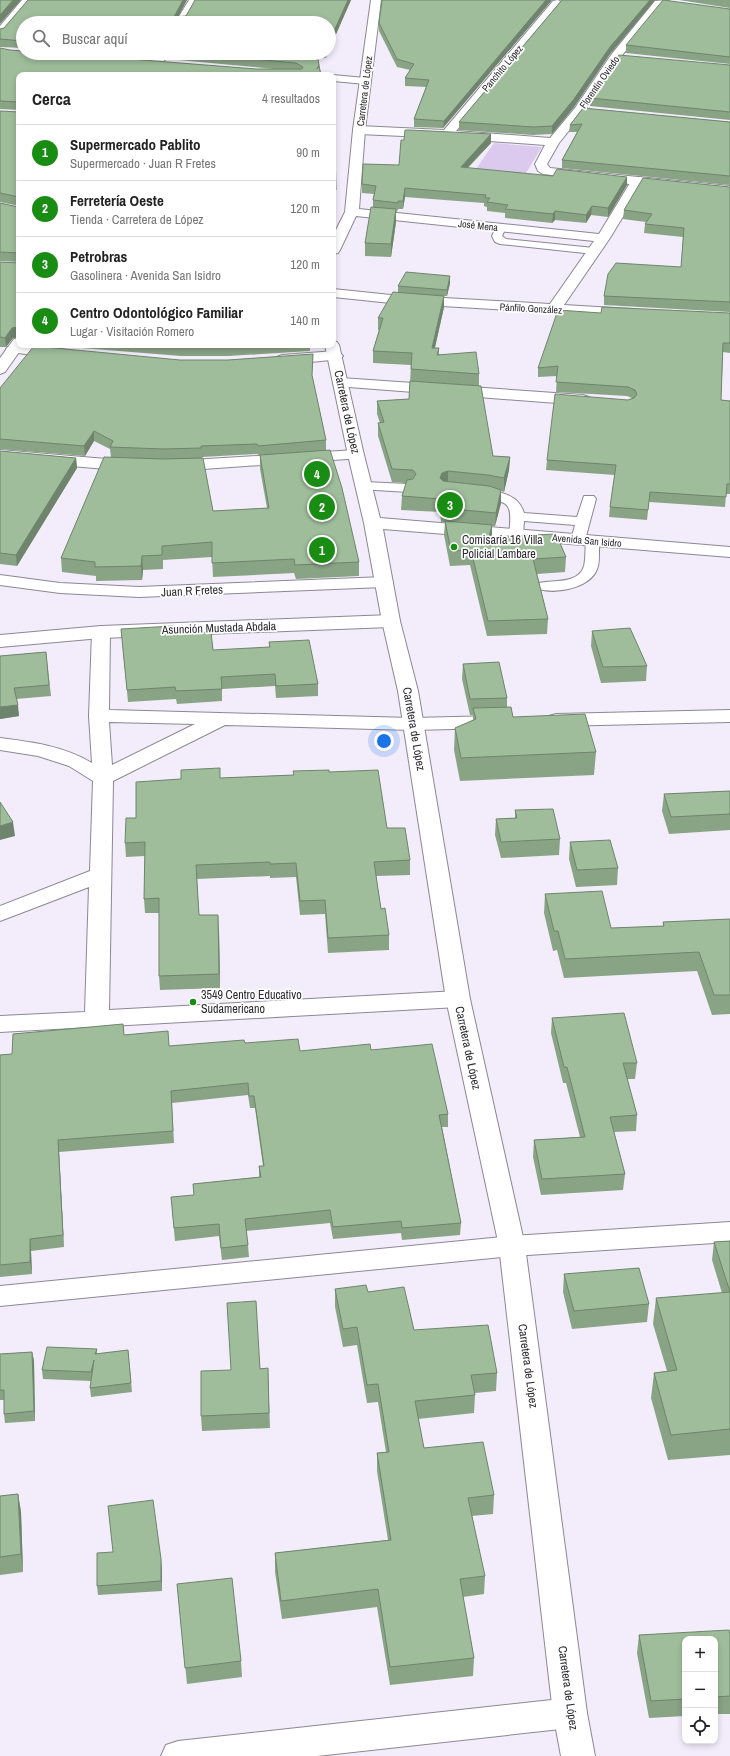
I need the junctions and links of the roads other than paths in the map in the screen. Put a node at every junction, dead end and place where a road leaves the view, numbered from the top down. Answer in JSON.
{"nodes":[{"id":1,"x":28,"y":0,"type":"edge"},
{"id":2,"x":194,"y":0,"type":"edge"},
{"id":3,"x":376,"y":0,"type":"edge"},
{"id":4,"x":662,"y":2,"type":"edge"},
{"id":5,"x":557,"y":3,"type":"edge"},
{"id":6,"x":675,"y":5,"type":"edge"},
{"id":7,"x":184,"y":16,"type":"edge"},
{"id":8,"x":0,"y":33,"type":"edge"},
{"id":9,"x":615,"y":58,"type":"junction"},
{"id":10,"x":630,"y":59,"type":"edge"},
{"id":11,"x":155,"y":60,"type":"edge"},
{"id":12,"x":158,"y":60,"type":"edge"},
{"id":13,"x":171,"y":64,"type":"edge"},
{"id":14,"x":152,"y":72,"type":"edge"},
{"id":15,"x":336,"y":78,"type":"edge"},
{"id":16,"x":365,"y":81,"type":"junction"},
{"id":17,"x":579,"y":110,"type":"junction"},
{"id":18,"x":595,"y":111,"type":"edge"},
{"id":19,"x":359,"y":130,"type":"junction"},
{"id":20,"x":447,"y":134,"type":"junction"},
{"id":21,"x":553,"y":142,"type":"junction"},
{"id":22,"x":638,"y":181,"type":"junction"},
{"id":23,"x":730,"y":190,"type":"edge"},
{"id":24,"x":352,"y":212,"type":"junction"},
{"id":25,"x":501,"y":227,"type":"junction"},
{"id":26,"x":603,"y":238,"type":"junction"},
{"id":27,"x":336,"y":244,"type":"edge"},
{"id":28,"x":594,"y":251,"type":"junction"},
{"id":29,"x":336,"y":293,"type":"edge"},
{"id":30,"x":554,"y":309,"type":"junction"},
{"id":31,"x":642,"y":313,"type":"edge"},
{"id":32,"x":16,"y":345,"type":"edge"},
{"id":33,"x":34,"y":348,"type":"edge"},
{"id":34,"x":333,"y":351,"type":"edge"},
{"id":35,"x":77,"y":355,"type":"edge"},
{"id":36,"x":266,"y":361,"type":"edge"},
{"id":37,"x":0,"y":369,"type":"edge"},
{"id":38,"x":341,"y":383,"type":"junction"},
{"id":39,"x":595,"y":401,"type":"edge"},
{"id":40,"x":0,"y":455,"type":"edge"},
{"id":41,"x":356,"y":455,"type":"junction"},
{"id":42,"x":143,"y":466,"type":"edge"},
{"id":43,"x":162,"y":466,"type":"edge"},
{"id":44,"x":364,"y":486,"type":"junction"},
{"id":45,"x":408,"y":488,"type":"edge"},
{"id":46,"x":464,"y":491,"type":"edge"},
{"id":47,"x":589,"y":499,"type":"dead end"},
{"id":48,"x":518,"y":516,"type":"junction"},
{"id":49,"x":583,"y":522,"type":"junction"},
{"id":50,"x":373,"y":523,"type":"junction"},
{"id":51,"x":516,"y":535,"type":"junction"},
{"id":52,"x":585,"y":540,"type":"junction"},
{"id":53,"x":730,"y":552,"type":"edge"},
{"id":54,"x":0,"y":580,"type":"edge"},
{"id":55,"x":384,"y":582,"type":"junction"},
{"id":56,"x":544,"y":586,"type":"dead end"},
{"id":57,"x":391,"y":621,"type":"junction"},
{"id":58,"x":101,"y":632,"type":"junction"},
{"id":59,"x":0,"y":641,"type":"edge"},
{"id":60,"x":99,"y":716,"type":"junction"},
{"id":61,"x":730,"y":716,"type":"edge"},
{"id":62,"x":223,"y":718,"type":"junction"},
{"id":63,"x":516,"y":721,"type":"edge"},
{"id":64,"x":539,"y":721,"type":"edge"},
{"id":65,"x":412,"y":724,"type":"junction"},
{"id":66,"x":0,"y":744,"type":"edge"},
{"id":67,"x":103,"y":778,"type":"junction"},
{"id":68,"x":100,"y":875,"type":"junction"},
{"id":69,"x":0,"y":914,"type":"edge"},
{"id":70,"x":458,"y":999,"type":"junction"},
{"id":71,"x":97,"y":1019,"type":"junction"},
{"id":72,"x":0,"y":1024,"type":"edge"},
{"id":73,"x":730,"y":1232,"type":"edge"},
{"id":74,"x":512,"y":1246,"type":"junction"},
{"id":75,"x":0,"y":1296,"type":"edge"},
{"id":76,"x":570,"y":1713,"type":"junction"},
{"id":77,"x":178,"y":1756,"type":"edge"},
{"id":78,"x":578,"y":1756,"type":"edge"}],
"edges":[{"from":1,"to":8,"type":"street"},
{"from":2,"to":7,"type":"street"},
{"from":3,"to":16,"type":"street","name":"Carretera de López"},
{"from":4,"to":6,"type":"street"},
{"from":4,"to":9,"type":"street","name":"Florentín Oviedo"},
{"from":5,"to":20,"type":"street","name":"Panchito López"},
{"from":9,"to":10,"type":"street"},
{"from":9,"to":17,"type":"street","name":"Florentín Oviedo"},
{"from":11,"to":14,"type":"street"},
{"from":12,"to":13,"type":"street"},
{"from":15,"to":16,"type":"street"},
{"from":16,"to":19,"type":"street","name":"Carretera de López"},
{"from":17,"to":18,"type":"street"},
{"from":17,"to":21,"type":"street","name":"Florentín Oviedo"},
{"from":19,"to":20,"type":"street"},
{"from":19,"to":24,"type":"street","name":"Carretera de López"},
{"from":20,"to":21,"type":"street"},
{"from":21,"to":22,"type":"street","name":"Florentín Oviedo"},
{"from":22,"to":23,"type":"street"},
{"from":22,"to":26,"type":"street"},
{"from":24,"to":25,"type":"street","name":"José Mena"},
{"from":24,"to":27,"type":"street","name":"Carretera de López"},
{"from":25,"to":26,"type":"street","name":"José Mena"},
{"from":25,"to":28,"type":"lane"},
{"from":26,"to":28,"type":"street"},
{"from":28,"to":30,"type":"street"},
{"from":29,"to":30,"type":"street","name":"Pánfilo González"},
{"from":30,"to":31,"type":"street","name":"Pánfilo González"},
{"from":32,"to":37,"type":"street"},
{"from":33,"to":35,"type":"street"},
{"from":34,"to":36,"type":"street"},
{"from":34,"to":38,"type":"street","name":"Carretera de López"},
{"from":38,"to":39,"type":"street"},
{"from":38,"to":41,"type":"street","name":"Carretera de López"},
{"from":40,"to":42,"type":"street"},
{"from":41,"to":43,"type":"street"},
{"from":41,"to":44,"type":"street","name":"Carretera de López"},
{"from":44,"to":45,"type":"lane"},
{"from":44,"to":50,"type":"street","name":"Carretera de López"},
{"from":46,"to":48,"type":"lane"},
{"from":47,"to":49,"type":"lane"},
{"from":48,"to":49,"type":"lane"},
{"from":48,"to":51,"type":"lane"},
{"from":49,"to":52,"type":"lane"},
{"from":50,"to":51,"type":"street","name":"Avenida San Isidro"},
{"from":50,"to":55,"type":"street","name":"Carretera de López"},
{"from":51,"to":52,"type":"street","name":"Avenida San Isidro"},
{"from":52,"to":53,"type":"street","name":"Avenida San Isidro"},
{"from":52,"to":56,"type":"lane"},
{"from":54,"to":55,"type":"street","name":"Juan R Fretes"},
{"from":55,"to":57,"type":"street","name":"Carretera de López"},
{"from":57,"to":58,"type":"street","name":"Asunción Mustada Abdala"},
{"from":57,"to":65,"type":"street","name":"Carretera de López"},
{"from":58,"to":59,"type":"street","name":"Asunción Mustada Abdala"},
{"from":58,"to":60,"type":"street"},
{"from":60,"to":62,"type":"street"},
{"from":60,"to":67,"type":"street"},
{"from":61,"to":64,"type":"street"},
{"from":62,"to":65,"type":"street"},
{"from":62,"to":67,"type":"street"},
{"from":63,"to":65,"type":"street"},
{"from":65,"to":70,"type":"street","name":"Carretera de López"},
{"from":66,"to":67,"type":"street"},
{"from":67,"to":68,"type":"street"},
{"from":68,"to":69,"type":"street"},
{"from":68,"to":71,"type":"street"},
{"from":70,"to":71,"type":"street"},
{"from":70,"to":74,"type":"street","name":"Carretera de López"},
{"from":71,"to":72,"type":"street"},
{"from":73,"to":74,"type":"street"},
{"from":74,"to":75,"type":"street"},
{"from":74,"to":76,"type":"street","name":"Carretera de López"},
{"from":76,"to":77,"type":"street"},
{"from":76,"to":78,"type":"street","name":"Carretera de López"}]}
